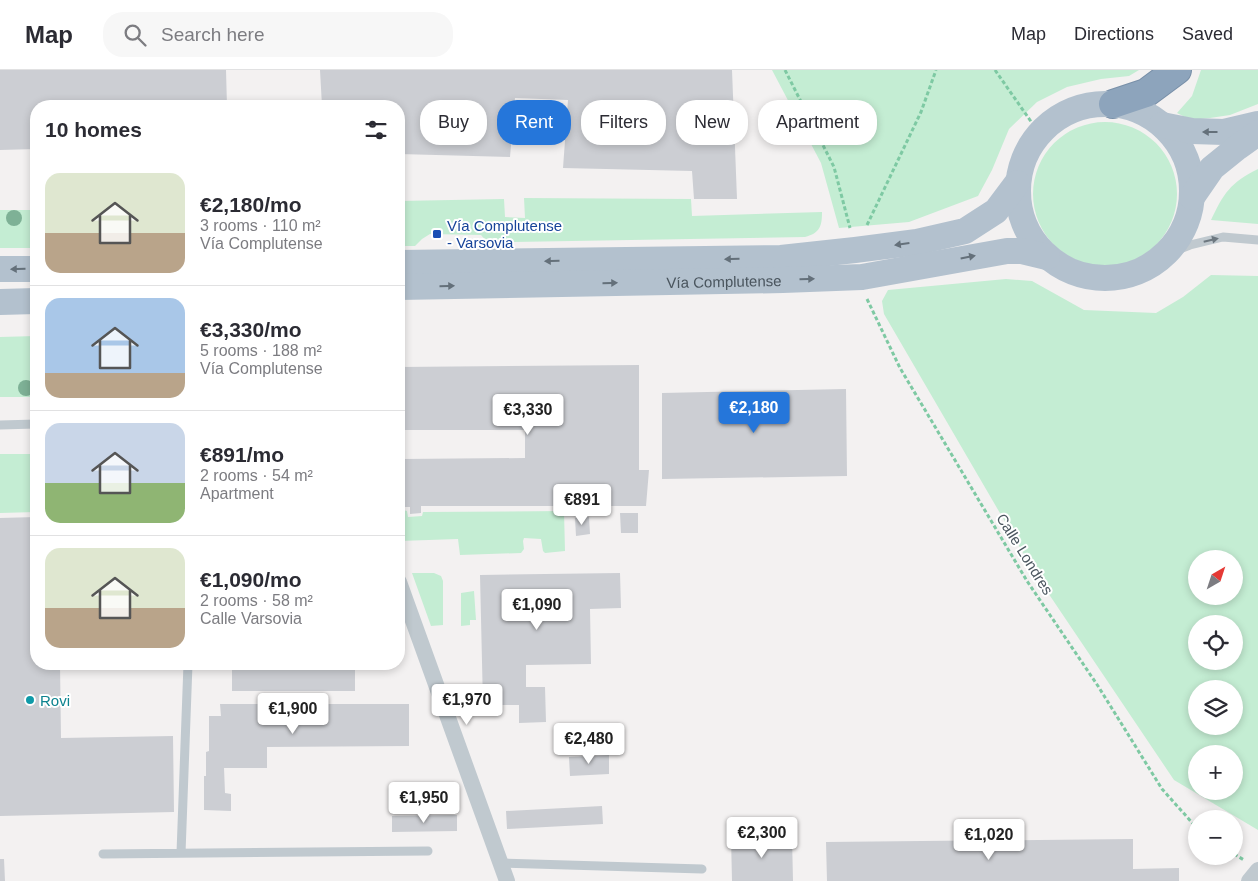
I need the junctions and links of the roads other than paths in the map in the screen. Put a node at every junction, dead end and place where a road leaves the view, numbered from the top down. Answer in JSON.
{"nodes":[{"id":1,"x":1177,"y":70,"type":"edge"},
{"id":2,"x":1113,"y":104,"type":"junction"},
{"id":3,"x":1258,"y":124,"type":"edge"},
{"id":4,"x":1162,"y":125,"type":"junction"},
{"id":5,"x":1258,"y":133,"type":"edge"},
{"id":6,"x":1017,"y":183,"type":"junction"},
{"id":7,"x":1192,"y":197,"type":"junction"},
{"id":8,"x":1258,"y":240,"type":"edge"},
{"id":9,"x":1166,"y":254,"type":"junction"},
{"id":10,"x":1047,"y":257,"type":"junction"},
{"id":11,"x":405,"y":262,"type":"edge"},
{"id":12,"x":30,"y":269,"type":"edge"},
{"id":13,"x":0,"y":270,"type":"edge"},
{"id":14,"x":405,"y":287,"type":"edge"},
{"id":15,"x":30,"y":301,"type":"edge"},
{"id":16,"x":0,"y":302,"type":"edge"},
{"id":17,"x":30,"y":424,"type":"edge"},
{"id":18,"x":0,"y":425,"type":"edge"},
{"id":19,"x":405,"y":599,"type":"edge"},
{"id":20,"x":188,"y":670,"type":"edge"},
{"id":21,"x":428,"y":851,"type":"dead end"},
{"id":22,"x":181,"y":853,"type":"junction"},
{"id":23,"x":103,"y":854,"type":"dead end"},
{"id":24,"x":500,"y":863,"type":"junction"},
{"id":25,"x":702,"y":869,"type":"dead end"},
{"id":26,"x":1258,"y":870,"type":"edge"},
{"id":27,"x":506,"y":881,"type":"edge"},
{"id":28,"x":1248,"y":881,"type":"edge"}],
"edges":[{"from":1,"to":2,"type":"highway"},
{"from":2,"to":4,"type":"main road"},
{"from":2,"to":6,"type":"main road"},
{"from":3,"to":4,"type":"main road","one_way":true},
{"from":4,"to":7,"type":"main road"},
{"from":5,"to":7,"type":"main road"},
{"from":6,"to":10,"type":"main road"},
{"from":6,"to":11,"type":"main road","name":"Vía Complutense","one_way":true},
{"from":7,"to":9,"type":"main road"},
{"from":9,"to":8,"type":"lane","one_way":true},
{"from":9,"to":10,"type":"main road"},
{"from":14,"to":10,"type":"main road","name":"Vía Complutense","one_way":true},
{"from":12,"to":13,"type":"main road","one_way":true},
{"from":15,"to":16,"type":"main road"},
{"from":17,"to":18,"type":"lane"},
{"from":19,"to":24,"type":"street"},
{"from":20,"to":22,"type":"lane"},
{"from":21,"to":22,"type":"lane"},
{"from":22,"to":23,"type":"lane"},
{"from":24,"to":25,"type":"lane"},
{"from":24,"to":27,"type":"street"},
{"from":26,"to":28,"type":"street"}]}
